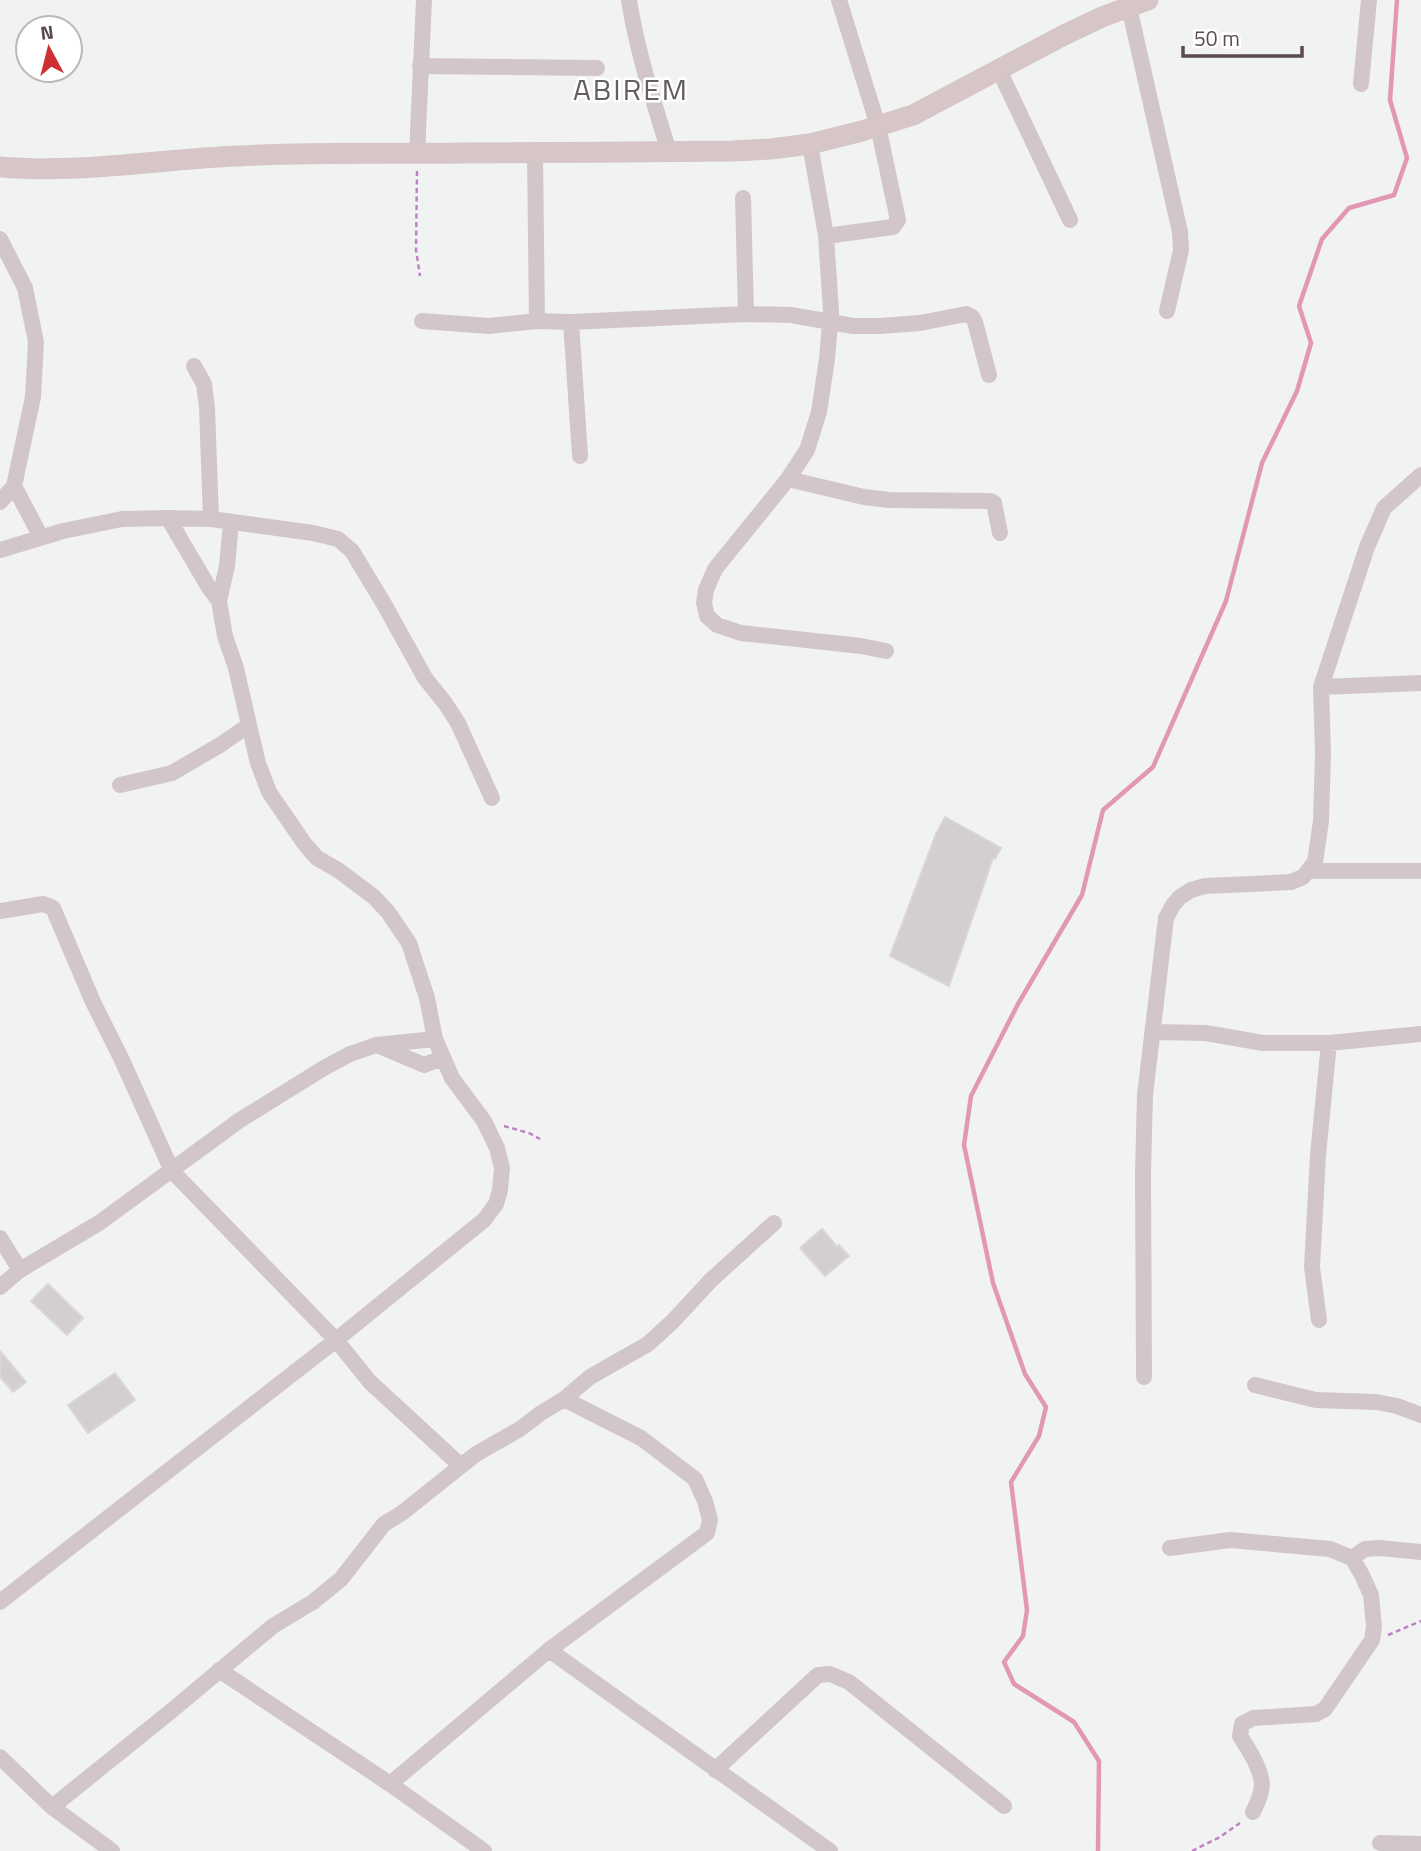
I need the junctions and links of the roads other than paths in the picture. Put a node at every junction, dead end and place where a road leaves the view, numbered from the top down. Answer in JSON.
{"nodes":[{"id":1,"x":424,"y":0,"type":"edge"},
{"id":2,"x":629,"y":0,"type":"edge"},
{"id":3,"x":839,"y":0,"type":"edge"},
{"id":4,"x":1369,"y":0,"type":"edge"},
{"id":5,"x":1138,"y":4,"type":"edge"},
{"id":6,"x":420,"y":66,"type":"junction"},
{"id":7,"x":597,"y":68,"type":"dead end"},
{"id":8,"x":999,"y":70,"type":"junction"},
{"id":9,"x":1361,"y":84,"type":"dead end"},
{"id":10,"x":878,"y":126,"type":"junction"},
{"id":11,"x":810,"y":144,"type":"junction"},
{"id":12,"x":669,"y":152,"type":"junction"},
{"id":13,"x":535,"y":153,"type":"junction"},
{"id":14,"x":417,"y":154,"type":"junction"},
{"id":15,"x":0,"y":167,"type":"edge"},
{"id":16,"x":743,"y":198,"type":"dead end"},
{"id":17,"x":1070,"y":220,"type":"dead end"},
{"id":18,"x":825,"y":236,"type":"junction"},
{"id":19,"x":0,"y":239,"type":"edge"},
{"id":20,"x":1167,"y":311,"type":"dead end"},
{"id":21,"x":747,"y":314,"type":"junction"},
{"id":22,"x":422,"y":321,"type":"dead end"},
{"id":23,"x":537,"y":321,"type":"junction"},
{"id":24,"x":571,"y":322,"type":"junction"},
{"id":25,"x":831,"y":322,"type":"junction"},
{"id":26,"x":194,"y":366,"type":"dead end"},
{"id":27,"x":989,"y":375,"type":"dead end"},
{"id":28,"x":580,"y":456,"type":"dead end"},
{"id":29,"x":1421,"y":475,"type":"edge"},
{"id":30,"x":788,"y":478,"type":"junction"},
{"id":31,"x":14,"y":486,"type":"junction"},
{"id":32,"x":0,"y":502,"type":"edge"},
{"id":33,"x":168,"y":518,"type":"junction"},
{"id":34,"x":211,"y":519,"type":"junction"},
{"id":35,"x":231,"y":523,"type":"junction"},
{"id":36,"x":1000,"y":533,"type":"dead end"},
{"id":37,"x":41,"y":537,"type":"junction"},
{"id":38,"x":0,"y":550,"type":"edge"},
{"id":39,"x":219,"y":601,"type":"junction"},
{"id":40,"x":886,"y":651,"type":"dead end"},
{"id":41,"x":1421,"y":684,"type":"edge"},
{"id":42,"x":1321,"y":687,"type":"junction"},
{"id":43,"x":249,"y":724,"type":"junction"},
{"id":44,"x":120,"y":785,"type":"dead end"},
{"id":45,"x":492,"y":798,"type":"dead end"},
{"id":46,"x":1309,"y":871,"type":"junction"},
{"id":47,"x":1421,"y":871,"type":"edge"},
{"id":48,"x":0,"y":912,"type":"edge"},
{"id":49,"x":1153,"y":1032,"type":"junction"},
{"id":50,"x":1421,"y":1034,"type":"edge"},
{"id":51,"x":435,"y":1039,"type":"junction"},
{"id":52,"x":1329,"y":1043,"type":"junction"},
{"id":53,"x":376,"y":1045,"type":"junction"},
{"id":54,"x":443,"y":1058,"type":"junction"},
{"id":55,"x":172,"y":1171,"type":"junction"},
{"id":56,"x":774,"y":1223,"type":"dead end"},
{"id":57,"x":0,"y":1238,"type":"edge"},
{"id":58,"x":20,"y":1270,"type":"junction"},
{"id":59,"x":0,"y":1287,"type":"edge"},
{"id":60,"x":1319,"y":1320,"type":"dead end"},
{"id":61,"x":336,"y":1340,"type":"junction"},
{"id":62,"x":1144,"y":1377,"type":"dead end"},
{"id":63,"x":1255,"y":1385,"type":"dead end"},
{"id":64,"x":564,"y":1399,"type":"junction"},
{"id":65,"x":1421,"y":1415,"type":"edge"},
{"id":66,"x":461,"y":1466,"type":"junction"},
{"id":67,"x":1170,"y":1548,"type":"dead end"},
{"id":68,"x":1421,"y":1552,"type":"edge"},
{"id":69,"x":1352,"y":1558,"type":"junction"},
{"id":70,"x":0,"y":1602,"type":"edge"},
{"id":71,"x":550,"y":1650,"type":"junction"},
{"id":72,"x":219,"y":1670,"type":"junction"},
{"id":73,"x":0,"y":1757,"type":"edge"},
{"id":74,"x":715,"y":1770,"type":"junction"},
{"id":75,"x":390,"y":1784,"type":"junction"},
{"id":76,"x":1004,"y":1806,"type":"dead end"},
{"id":77,"x":52,"y":1807,"type":"junction"},
{"id":78,"x":1254,"y":1812,"type":"road end"},
{"id":79,"x":1380,"y":1843,"type":"dead end"},
{"id":80,"x":1421,"y":1844,"type":"edge"},
{"id":81,"x":112,"y":1851,"type":"edge"},
{"id":82,"x":484,"y":1851,"type":"edge"},
{"id":83,"x":830,"y":1851,"type":"edge"}],
"edges":[{"from":1,"to":6,"type":"street"},
{"from":2,"to":12,"type":"street"},
{"from":3,"to":10,"type":"street"},
{"from":4,"to":9,"type":"street"},
{"from":5,"to":8,"type":"street"},
{"from":5,"to":20,"type":"street"},
{"from":6,"to":7,"type":"street"},
{"from":6,"to":14,"type":"street"},
{"from":8,"to":10,"type":"street"},
{"from":8,"to":17,"type":"street"},
{"from":10,"to":11,"type":"street"},
{"from":10,"to":18,"type":"street"},
{"from":11,"to":12,"type":"street"},
{"from":11,"to":18,"type":"street"},
{"from":12,"to":13,"type":"street"},
{"from":13,"to":14,"type":"street"},
{"from":13,"to":23,"type":"street"},
{"from":14,"to":15,"type":"street"},
{"from":16,"to":21,"type":"street"},
{"from":18,"to":25,"type":"street"},
{"from":19,"to":31,"type":"street"},
{"from":21,"to":24,"type":"street"},
{"from":21,"to":25,"type":"street"},
{"from":22,"to":23,"type":"street"},
{"from":23,"to":24,"type":"street"},
{"from":24,"to":28,"type":"street"},
{"from":25,"to":27,"type":"street"},
{"from":25,"to":30,"type":"street"},
{"from":26,"to":34,"type":"street"},
{"from":29,"to":42,"type":"street"},
{"from":30,"to":36,"type":"street"},
{"from":30,"to":40,"type":"street"},
{"from":31,"to":32,"type":"street"},
{"from":31,"to":37,"type":"street"},
{"from":33,"to":34,"type":"street"},
{"from":33,"to":37,"type":"street"},
{"from":33,"to":39,"type":"street"},
{"from":34,"to":35,"type":"street"},
{"from":35,"to":39,"type":"street"},
{"from":35,"to":45,"type":"street"},
{"from":37,"to":38,"type":"street"},
{"from":39,"to":43,"type":"street"},
{"from":41,"to":42,"type":"street"},
{"from":42,"to":46,"type":"street"},
{"from":43,"to":44,"type":"street"},
{"from":43,"to":51,"type":"street"},
{"from":46,"to":47,"type":"street"},
{"from":46,"to":49,"type":"street"},
{"from":48,"to":55,"type":"street"},
{"from":49,"to":52,"type":"street"},
{"from":49,"to":62,"type":"street"},
{"from":50,"to":52,"type":"street"},
{"from":51,"to":53,"type":"street"},
{"from":51,"to":54,"type":"street"},
{"from":52,"to":60,"type":"street"},
{"from":53,"to":54,"type":"street"},
{"from":53,"to":55,"type":"street"},
{"from":54,"to":61,"type":"street"},
{"from":55,"to":58,"type":"street"},
{"from":55,"to":61,"type":"street"},
{"from":56,"to":64,"type":"street"},
{"from":57,"to":58,"type":"street"},
{"from":58,"to":59,"type":"street"},
{"from":61,"to":66,"type":"street"},
{"from":61,"to":70,"type":"street"},
{"from":63,"to":65,"type":"street"},
{"from":64,"to":66,"type":"street"},
{"from":64,"to":71,"type":"street"},
{"from":66,"to":72,"type":"street"},
{"from":67,"to":69,"type":"street"},
{"from":68,"to":69,"type":"street"},
{"from":69,"to":78,"type":"street"},
{"from":71,"to":74,"type":"street"},
{"from":71,"to":75,"type":"street"},
{"from":72,"to":75,"type":"street"},
{"from":72,"to":77,"type":"street"},
{"from":73,"to":77,"type":"street"},
{"from":74,"to":76,"type":"street"},
{"from":74,"to":83,"type":"street"},
{"from":75,"to":82,"type":"street"},
{"from":77,"to":81,"type":"street"},
{"from":79,"to":80,"type":"street"}]}
